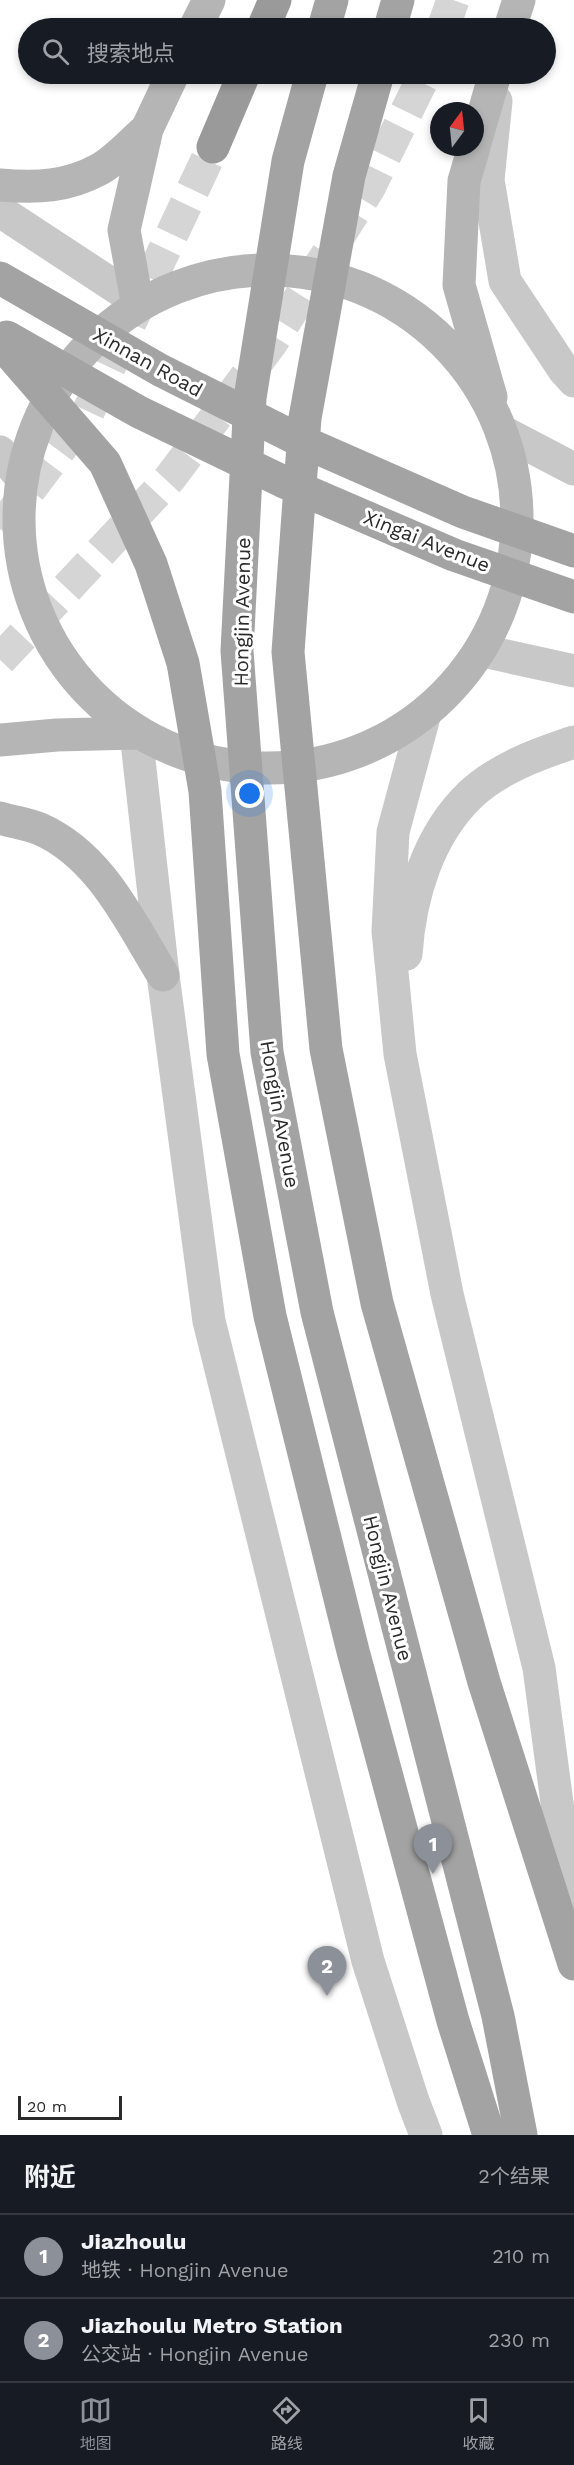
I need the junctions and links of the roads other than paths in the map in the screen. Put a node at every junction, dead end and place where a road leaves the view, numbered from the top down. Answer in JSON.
{"nodes":[{"id":1,"x":209,"y":0,"type":"edge"},
{"id":2,"x":274,"y":0,"type":"edge"},
{"id":3,"x":332,"y":0,"type":"edge"},
{"id":4,"x":398,"y":0,"type":"edge"},
{"id":5,"x":519,"y":0,"type":"edge"},
{"id":6,"x":200,"y":18,"type":"edge"},
{"id":7,"x":267,"y":18,"type":"edge"},
{"id":8,"x":327,"y":18,"type":"edge"},
{"id":9,"x":393,"y":18,"type":"edge"},
{"id":10,"x":513,"y":18,"type":"edge"},
{"id":11,"x":168,"y":84,"type":"edge"},
{"id":12,"x":240,"y":84,"type":"edge"},
{"id":13,"x":309,"y":84,"type":"edge"},
{"id":14,"x":375,"y":84,"type":"edge"},
{"id":15,"x":494,"y":84,"type":"edge"},
{"id":16,"x":496,"y":84,"type":"edge"},
{"id":17,"x":484,"y":114,"type":"edge"},
{"id":18,"x":147,"y":129,"type":"junction"},
{"id":19,"x":213,"y":147,"type":"tunnel mouth"},
{"id":20,"x":471,"y":156,"type":"edge"},
{"id":21,"x":0,"y":185,"type":"edge"},
{"id":22,"x":0,"y":211,"type":"edge"},
{"id":23,"x":0,"y":278,"type":"edge"},
{"id":24,"x":137,"y":301,"type":"junction"},
{"id":25,"x":0,"y":333,"type":"edge"},
{"id":26,"x":0,"y":342,"type":"edge"},
{"id":27,"x":574,"y":381,"type":"edge"},
{"id":28,"x":501,"y":431,"type":"junction"},
{"id":29,"x":299,"y":440,"type":"joint"},
{"id":30,"x":574,"y":469,"type":"edge"},
{"id":31,"x":7,"y":473,"type":"edge"},
{"id":32,"x":574,"y":551,"type":"edge"},
{"id":33,"x":574,"y":597,"type":"edge"},
{"id":34,"x":483,"y":651,"type":"junction"},
{"id":35,"x":574,"y":671,"type":"edge"},
{"id":36,"x":424,"y":717,"type":"junction"},
{"id":37,"x":136,"y":733,"type":"junction"},
{"id":38,"x":0,"y":741,"type":"edge"},
{"id":39,"x":574,"y":742,"type":"edge"},
{"id":40,"x":0,"y":818,"type":"edge"},
{"id":41,"x":163,"y":975,"type":"junction"},
{"id":42,"x":400,"y":1054,"type":"junction"},
{"id":43,"x":574,"y":1930,"type":"edge"},
{"id":44,"x":574,"y":1964,"type":"edge"},
{"id":45,"x":426,"y":2135,"type":"edge"},
{"id":46,"x":489,"y":2135,"type":"edge"},
{"id":47,"x":521,"y":2135,"type":"edge"}],
"edges":[{"from":1,"to":6,"type":"main road"},
{"from":2,"to":7,"type":"highway"},
{"from":3,"to":8,"type":"main road"},
{"from":4,"to":9,"type":"main road"},
{"from":5,"to":10,"type":"main road"},
{"from":11,"to":18,"type":"main road"},
{"from":12,"to":19,"type":"highway"},
{"from":13,"to":47,"type":"main road","name":"Hongjin Avenue"},
{"from":14,"to":44,"type":"main road"},
{"from":15,"to":17,"type":"main road"},
{"from":16,"to":27,"type":"street"},
{"from":18,"to":21,"type":"main road"},
{"from":18,"to":24,"type":"main road"},
{"from":20,"to":28,"type":"main road"},
{"from":22,"to":24,"type":"street"},
{"from":23,"to":29,"type":"main road","name":"Xinnan Road"},
{"from":24,"to":28,"type":"main road"},
{"from":24,"to":31,"type":"main road"},
{"from":25,"to":33,"type":"main road","name":"Xingai Avenue"},
{"from":26,"to":46,"type":"main road"},
{"from":28,"to":30,"type":"street"},
{"from":28,"to":34,"type":"main road"},
{"from":29,"to":32,"type":"main road","name":"Xingai Avenue"},
{"from":31,"to":37,"type":"main road"},
{"from":34,"to":35,"type":"street"},
{"from":34,"to":36,"type":"main road"},
{"from":36,"to":37,"type":"main road"},
{"from":36,"to":42,"type":"street"},
{"from":37,"to":38,"type":"main road"},
{"from":37,"to":41,"type":"street"},
{"from":39,"to":42,"type":"street"},
{"from":40,"to":41,"type":"main road"},
{"from":41,"to":45,"type":"street"},
{"from":42,"to":43,"type":"street"}]}
